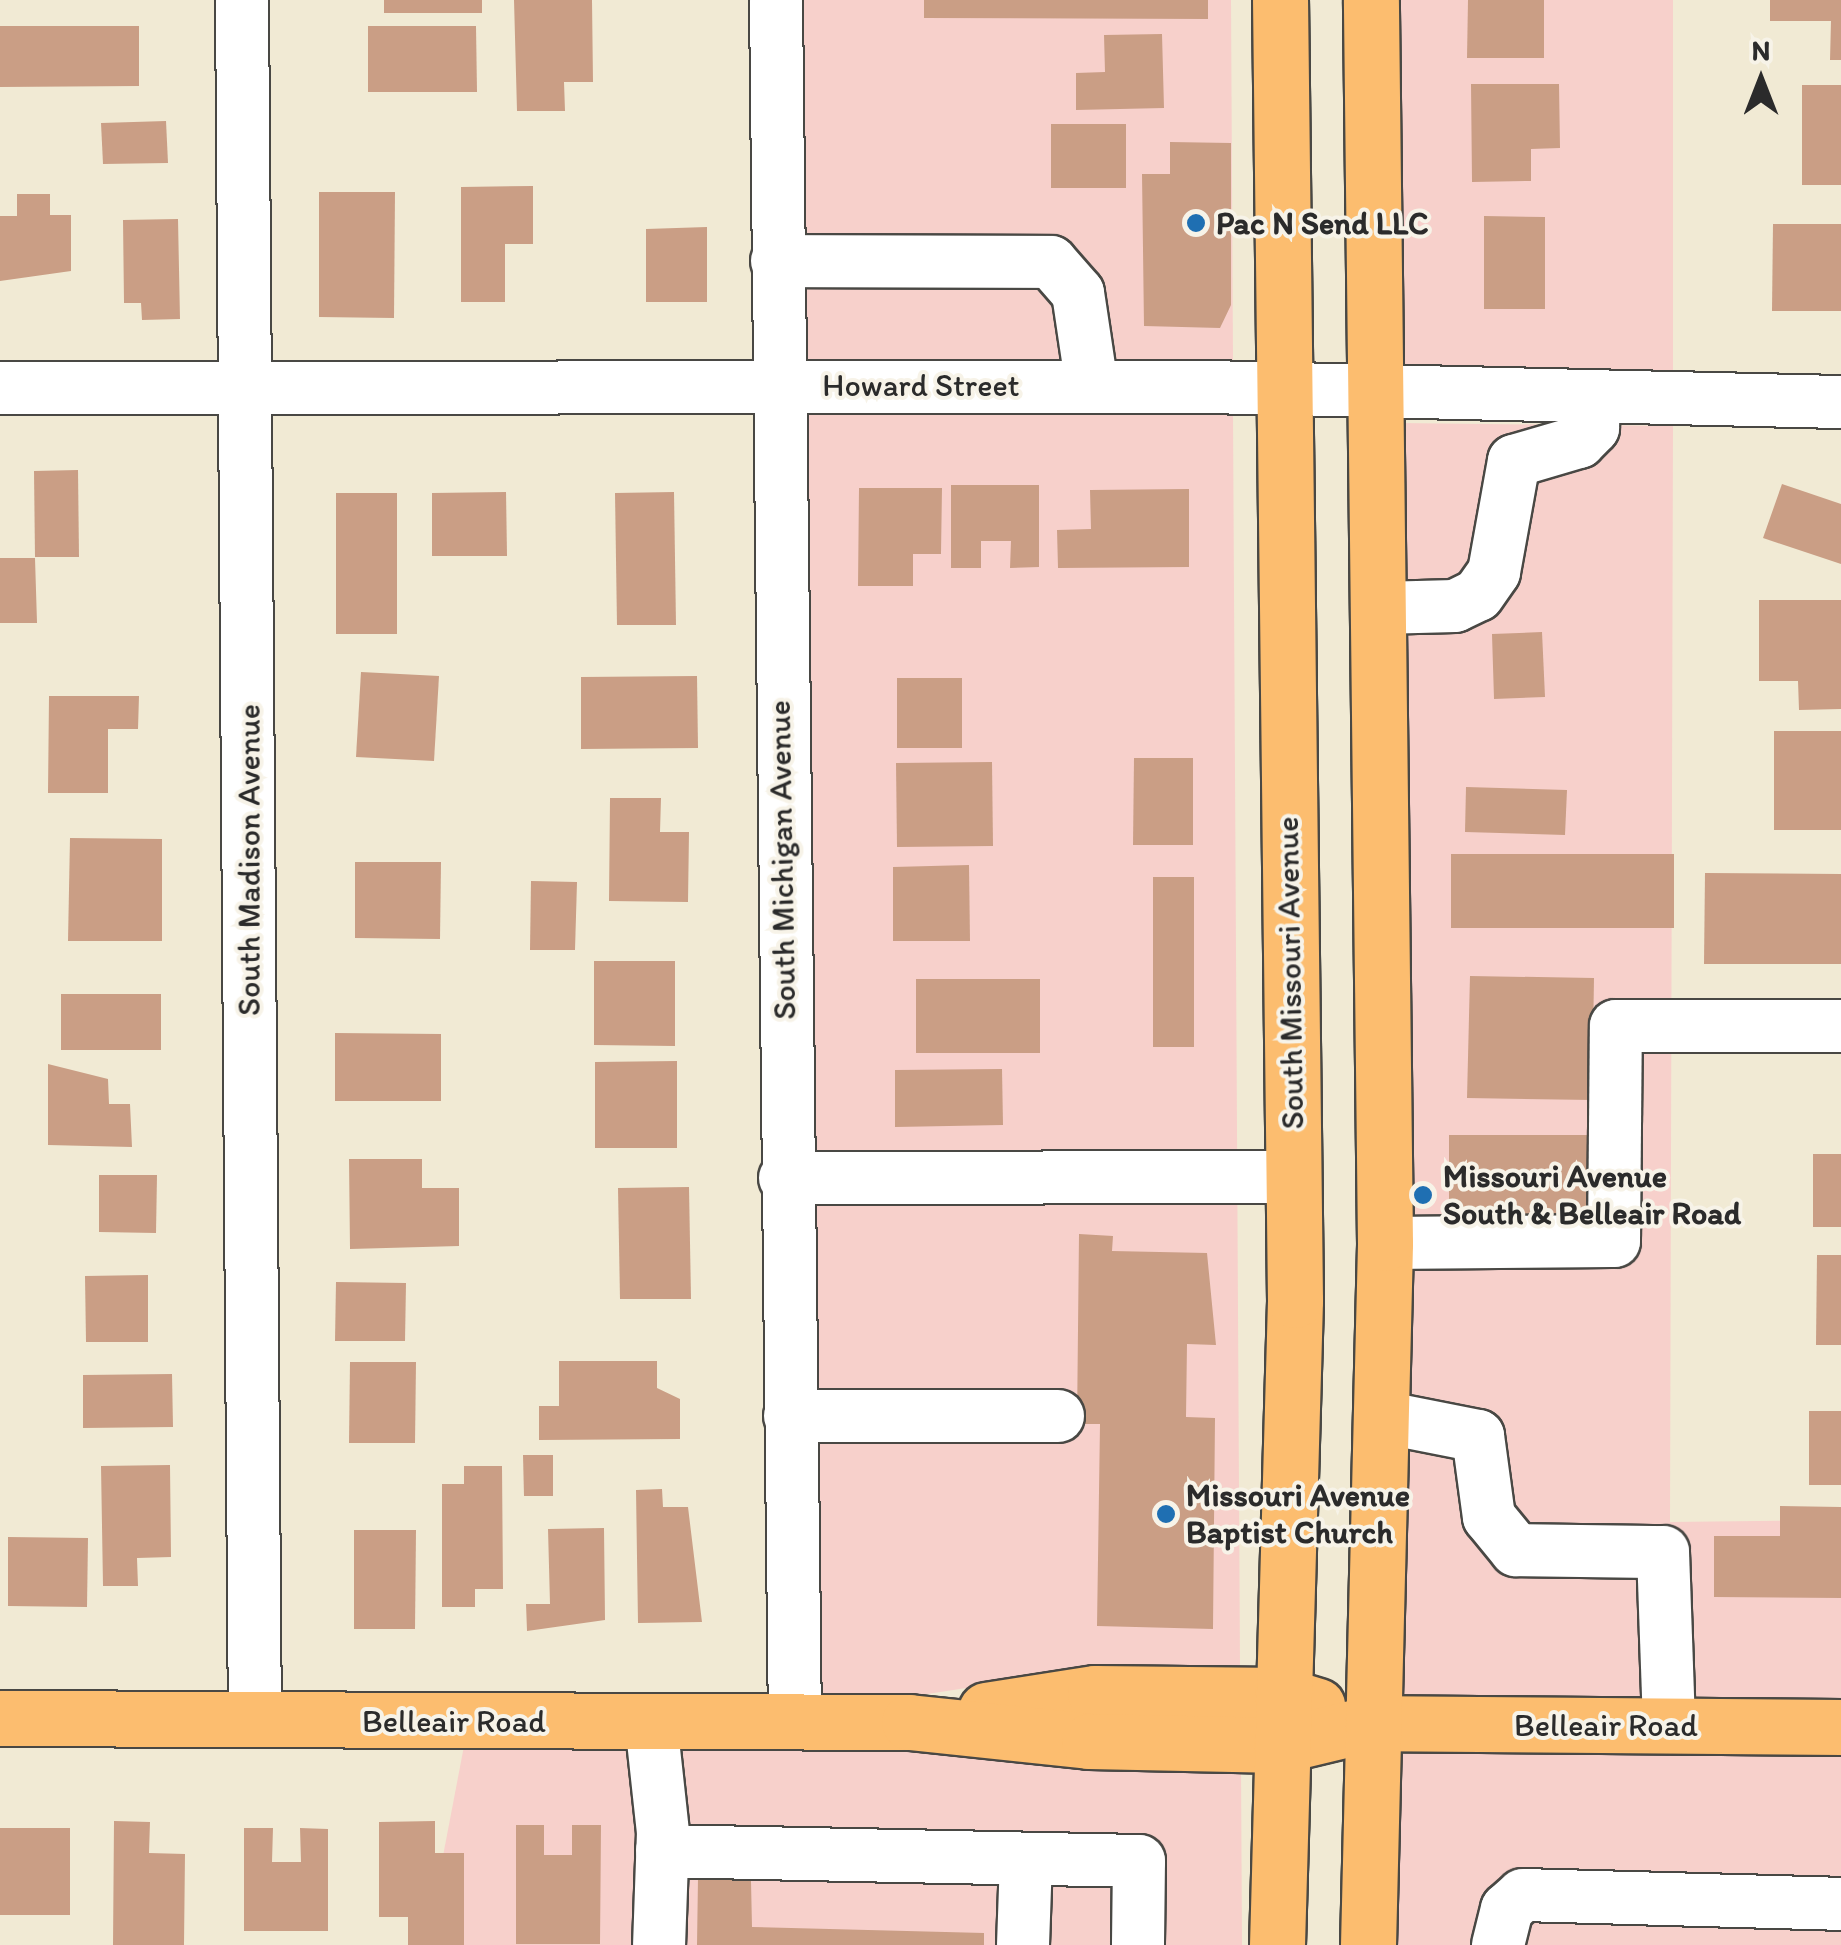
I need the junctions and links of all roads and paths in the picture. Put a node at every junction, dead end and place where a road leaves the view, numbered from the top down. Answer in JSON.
{"nodes":[{"id":1,"x":242,"y":0,"type":"edge"},
{"id":2,"x":776,"y":0,"type":"edge"},
{"id":3,"x":1280,"y":0,"type":"edge"},
{"id":4,"x":1371,"y":0,"type":"edge"},
{"id":5,"x":777,"y":261,"type":"junction"},
{"id":6,"x":778,"y":384,"type":"junction"},
{"id":7,"x":1092,"y":386,"type":"junction"},
{"id":8,"x":246,"y":387,"type":"junction"},
{"id":9,"x":0,"y":388,"type":"edge"},
{"id":10,"x":1284,"y":388,"type":"junction"},
{"id":11,"x":1376,"y":398,"type":"junction"},
{"id":12,"x":1594,"y":400,"type":"junction"},
{"id":13,"x":1841,"y":402,"type":"edge"},
{"id":14,"x":1380,"y":608,"type":"junction"},
{"id":15,"x":1841,"y":1026,"type":"edge"},
{"id":16,"x":785,"y":1178,"type":"junction"},
{"id":17,"x":1292,"y":1178,"type":"junction"},
{"id":18,"x":1386,"y":1243,"type":"junction"},
{"id":19,"x":790,"y":1416,"type":"junction"},
{"id":20,"x":1058,"y":1416,"type":"dead end"},
{"id":21,"x":1382,"y":1417,"type":"junction"},
{"id":22,"x":0,"y":1718,"type":"edge"},
{"id":23,"x":255,"y":1719,"type":"junction"},
{"id":24,"x":795,"y":1720,"type":"junction"},
{"id":25,"x":1282,"y":1720,"type":"junction"},
{"id":26,"x":651,"y":1722,"type":"junction"},
{"id":27,"x":1372,"y":1723,"type":"junction"},
{"id":28,"x":1669,"y":1725,"type":"junction"},
{"id":29,"x":1841,"y":1726,"type":"edge"},
{"id":30,"x":662,"y":1851,"type":"junction"},
{"id":31,"x":1026,"y":1859,"type":"junction"},
{"id":32,"x":1841,"y":1904,"type":"edge"},
{"id":33,"x":659,"y":1945,"type":"edge"},
{"id":34,"x":1023,"y":1945,"type":"edge"},
{"id":35,"x":1138,"y":1945,"type":"edge"},
{"id":36,"x":1277,"y":1945,"type":"edge"},
{"id":37,"x":1368,"y":1945,"type":"edge"},
{"id":38,"x":1498,"y":1945,"type":"edge"}],
"edges":[{"from":1,"to":8,"type":"street","name":"South Madison Avenue"},
{"from":2,"to":5,"type":"street","name":"South Michigan Avenue"},
{"from":3,"to":10,"type":"main road","name":"South Missouri Avenue"},
{"from":4,"to":11,"type":"main road"},
{"from":5,"to":6,"type":"street","name":"South Michigan Avenue"},
{"from":5,"to":7,"type":"street"},
{"from":6,"to":7,"type":"street","name":"Howard Street"},
{"from":6,"to":8,"type":"street","name":"Howard Street"},
{"from":6,"to":16,"type":"street","name":"South Michigan Avenue"},
{"from":7,"to":10,"type":"street","name":"Howard Street"},
{"from":8,"to":9,"type":"street","name":"Howard Street"},
{"from":8,"to":23,"type":"street","name":"South Madison Avenue"},
{"from":10,"to":11,"type":"street","name":"Howard Street"},
{"from":10,"to":17,"type":"main road","name":"South Missouri Avenue"},
{"from":11,"to":12,"type":"street","name":"Howard Street"},
{"from":11,"to":14,"type":"main road"},
{"from":12,"to":13,"type":"street","name":"Howard Street"},
{"from":12,"to":14,"type":"street"},
{"from":14,"to":18,"type":"main road"},
{"from":15,"to":18,"type":"street"},
{"from":16,"to":17,"type":"street"},
{"from":16,"to":19,"type":"street","name":"South Michigan Avenue"},
{"from":17,"to":25,"type":"main road","name":"South Missouri Avenue"},
{"from":18,"to":21,"type":"main road"},
{"from":19,"to":20,"type":"street"},
{"from":19,"to":24,"type":"street","name":"South Michigan Avenue"},
{"from":21,"to":27,"type":"main road"},
{"from":21,"to":28,"type":"street"},
{"from":22,"to":23,"type":"main road","name":"Belleair Road"},
{"from":23,"to":26,"type":"main road","name":"Belleair Road"},
{"from":24,"to":25,"type":"main road","name":"Belleair Road"},
{"from":24,"to":26,"type":"main road","name":"Belleair Road"},
{"from":25,"to":27,"type":"main road","name":"Belleair Road"},
{"from":25,"to":36,"type":"main road","name":"South Missouri Avenue"},
{"from":26,"to":30,"type":"street"},
{"from":27,"to":28,"type":"main road","name":"Belleair Road"},
{"from":27,"to":37,"type":"main road"},
{"from":28,"to":29,"type":"main road","name":"Belleair Road"},
{"from":30,"to":31,"type":"street"},
{"from":30,"to":33,"type":"street"},
{"from":31,"to":34,"type":"street"},
{"from":31,"to":35,"type":"street"},
{"from":32,"to":38,"type":"street"}]}
